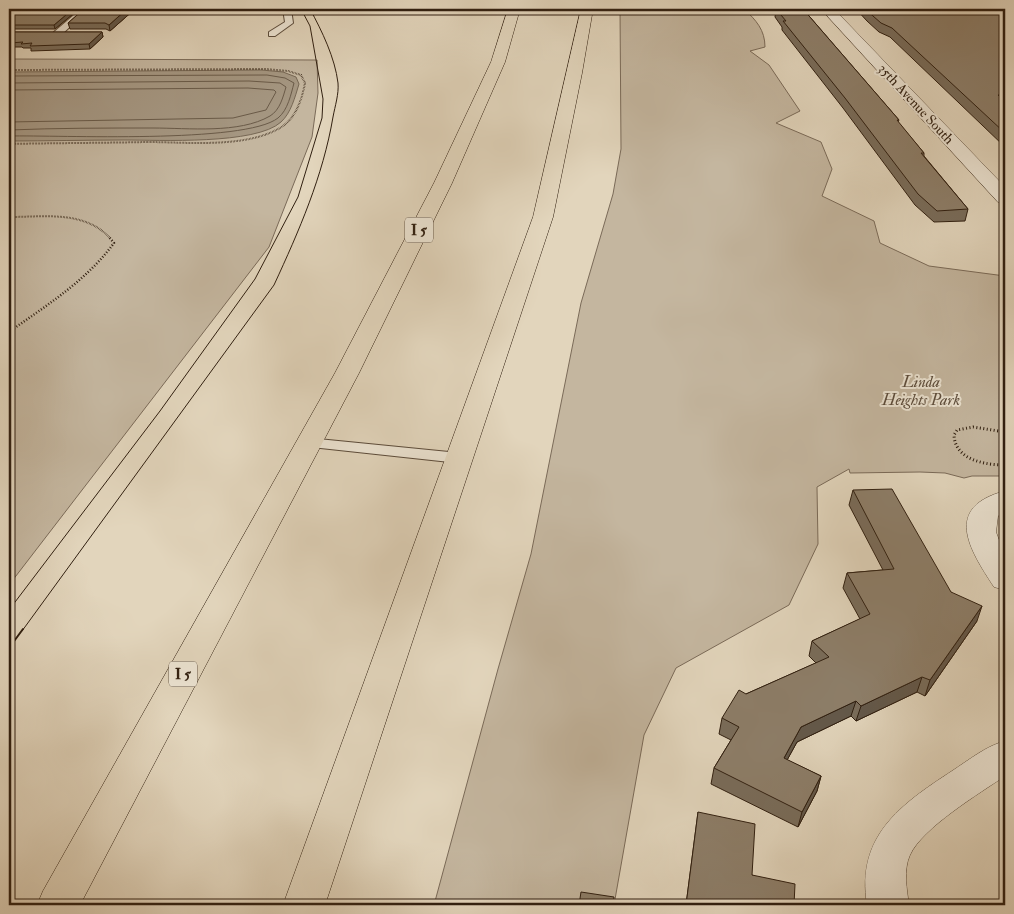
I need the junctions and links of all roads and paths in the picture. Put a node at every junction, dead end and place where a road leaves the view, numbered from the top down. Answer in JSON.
{"nodes":[{"id":1,"x":85,"y":9,"type":"edge"},
{"id":2,"x":287,"y":9,"type":"edge"},
{"id":3,"x":514,"y":9,"type":"edge"},
{"id":4,"x":586,"y":9,"type":"edge"},
{"id":5,"x":827,"y":9,"type":"edge"},
{"id":6,"x":47,"y":34,"type":"edge"},
{"id":7,"x":57,"y":34,"type":"junction"},
{"id":8,"x":67,"y":34,"type":"edge"},
{"id":9,"x":272,"y":34,"type":"dead end"},
{"id":10,"x":9,"y":70,"type":"edge"},
{"id":11,"x":9,"y":144,"type":"edge"},
{"id":12,"x":1005,"y":198,"type":"edge"},
{"id":13,"x":9,"y":217,"type":"edge"},
{"id":14,"x":9,"y":332,"type":"edge"},
{"id":15,"x":1005,"y":432,"type":"edge"},
{"id":16,"x":308,"y":444,"type":"junction"},
{"id":17,"x":459,"y":458,"type":"junction"},
{"id":18,"x":1005,"y":464,"type":"edge"},
{"id":19,"x":1000,"y":465,"type":"junction"},
{"id":20,"x":1005,"y":472,"type":"edge"},
{"id":21,"x":995,"y":506,"type":"edge"},
{"id":22,"x":1005,"y":579,"type":"edge"},
{"id":23,"x":1005,"y":756,"type":"edge"},
{"id":24,"x":58,"y":905,"type":"edge"},
{"id":25,"x":304,"y":905,"type":"edge"},
{"id":26,"x":888,"y":905,"type":"edge"}],
"edges":[{"from":1,"to":7,"type":"lane"},
{"from":2,"to":9,"type":"lane"},
{"from":3,"to":16,"type":"highway","number":"I 5"},
{"from":4,"to":17,"type":"highway"},
{"from":5,"to":12,"type":"street","name":"35th Avenue South"},
{"from":6,"to":7,"type":"lane"},
{"from":7,"to":8,"type":"lane"},
{"from":10,"to":11,"type":"path"},
{"from":13,"to":14,"type":"path"},
{"from":15,"to":19,"type":"path"},
{"from":16,"to":17,"type":"lane"},
{"from":16,"to":24,"type":"highway","number":"I 5"},
{"from":17,"to":25,"type":"highway"},
{"from":18,"to":19,"type":"path"},
{"from":19,"to":20,"type":"path"},
{"from":21,"to":22,"type":"street"},
{"from":23,"to":26,"type":"street"}]}
